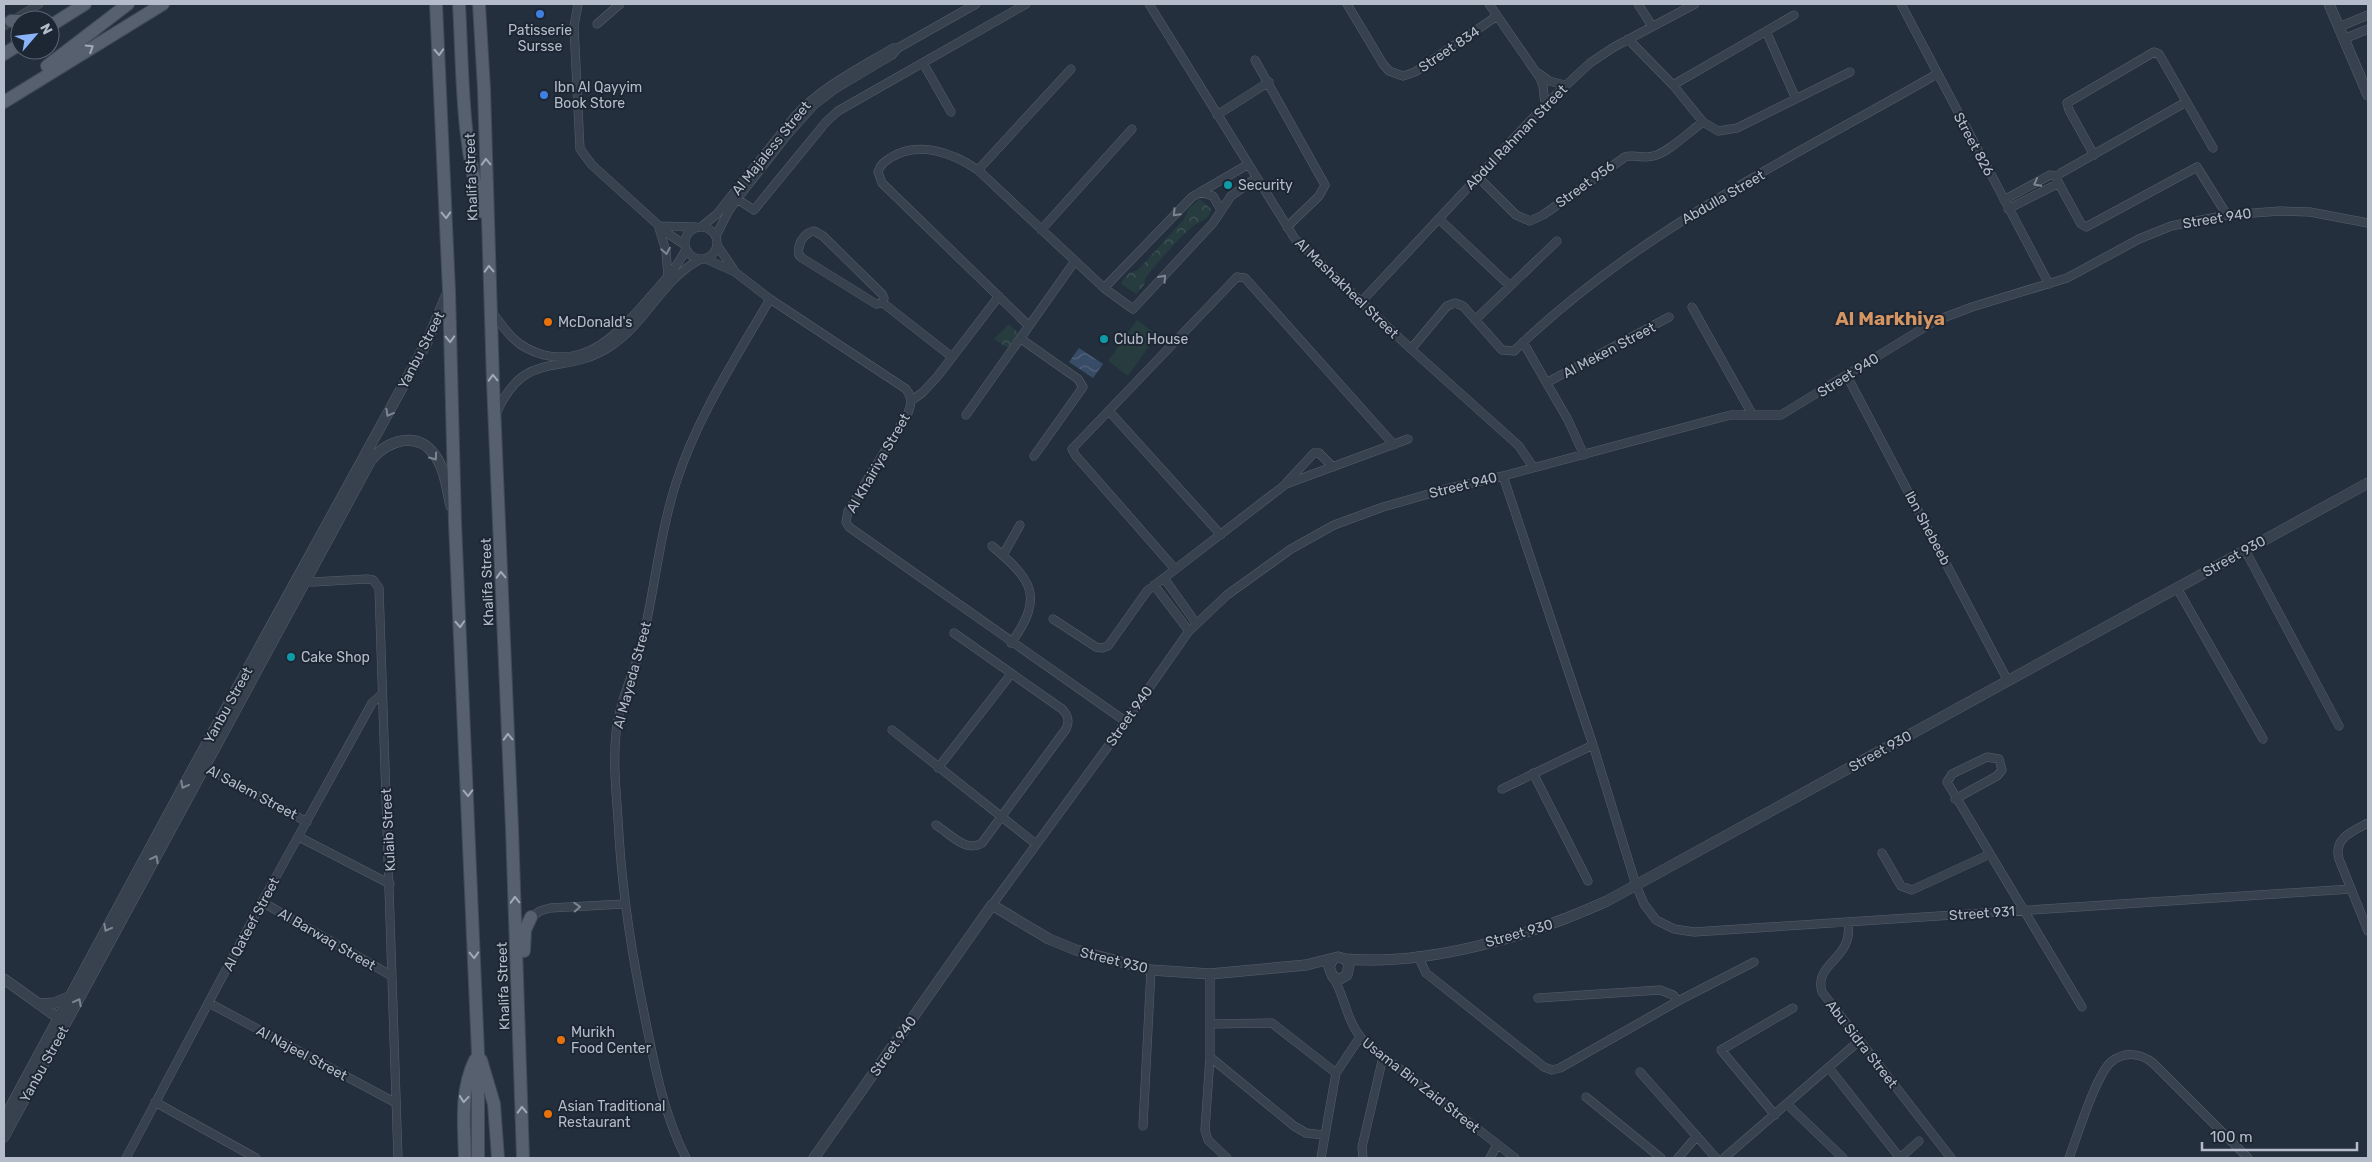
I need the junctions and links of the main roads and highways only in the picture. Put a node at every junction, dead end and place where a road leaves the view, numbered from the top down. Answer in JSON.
{"nodes":[{"id":1,"x":85,"y":4,"type":"edge"},
{"id":2,"x":128,"y":4,"type":"edge"},
{"id":3,"x":163,"y":4,"type":"edge"},
{"id":4,"x":436,"y":4,"type":"edge"},
{"id":5,"x":459,"y":4,"type":"edge"},
{"id":6,"x":479,"y":4,"type":"edge"},
{"id":7,"x":60,"y":18,"type":"edge"},
{"id":8,"x":4,"y":101,"type":"edge"},
{"id":9,"x":488,"y":228,"type":"junction"},
{"id":10,"x":531,"y":917,"type":"road end"},
{"id":11,"x":520,"y":1036,"type":"junction"},
{"id":12,"x":478,"y":1053,"type":"junction"},
{"id":13,"x":465,"y":1158,"type":"edge"},
{"id":14,"x":478,"y":1158,"type":"edge"},
{"id":15,"x":498,"y":1158,"type":"edge"},
{"id":16,"x":523,"y":1158,"type":"edge"}],
"edges":[{"from":1,"to":7,"type":"main road"},
{"from":2,"to":8,"type":"main road"},
{"from":8,"to":3,"type":"main road","one_way":true},
{"from":4,"to":12,"type":"main road","name":"Khalifa Street","one_way":true},
{"from":5,"to":9,"type":"main road"},
{"from":9,"to":6,"type":"main road","name":"Khalifa Street","one_way":true},
{"from":11,"to":9,"type":"main road","name":"Khalifa Street","one_way":true},
{"from":10,"to":11,"type":"main road"},
{"from":16,"to":11,"type":"main road","name":"Khalifa Street","one_way":true},
{"from":12,"to":13,"type":"main road","one_way":true},
{"from":12,"to":14,"type":"main road","name":"Khalifa Street"},
{"from":12,"to":15,"type":"main road"}]}
